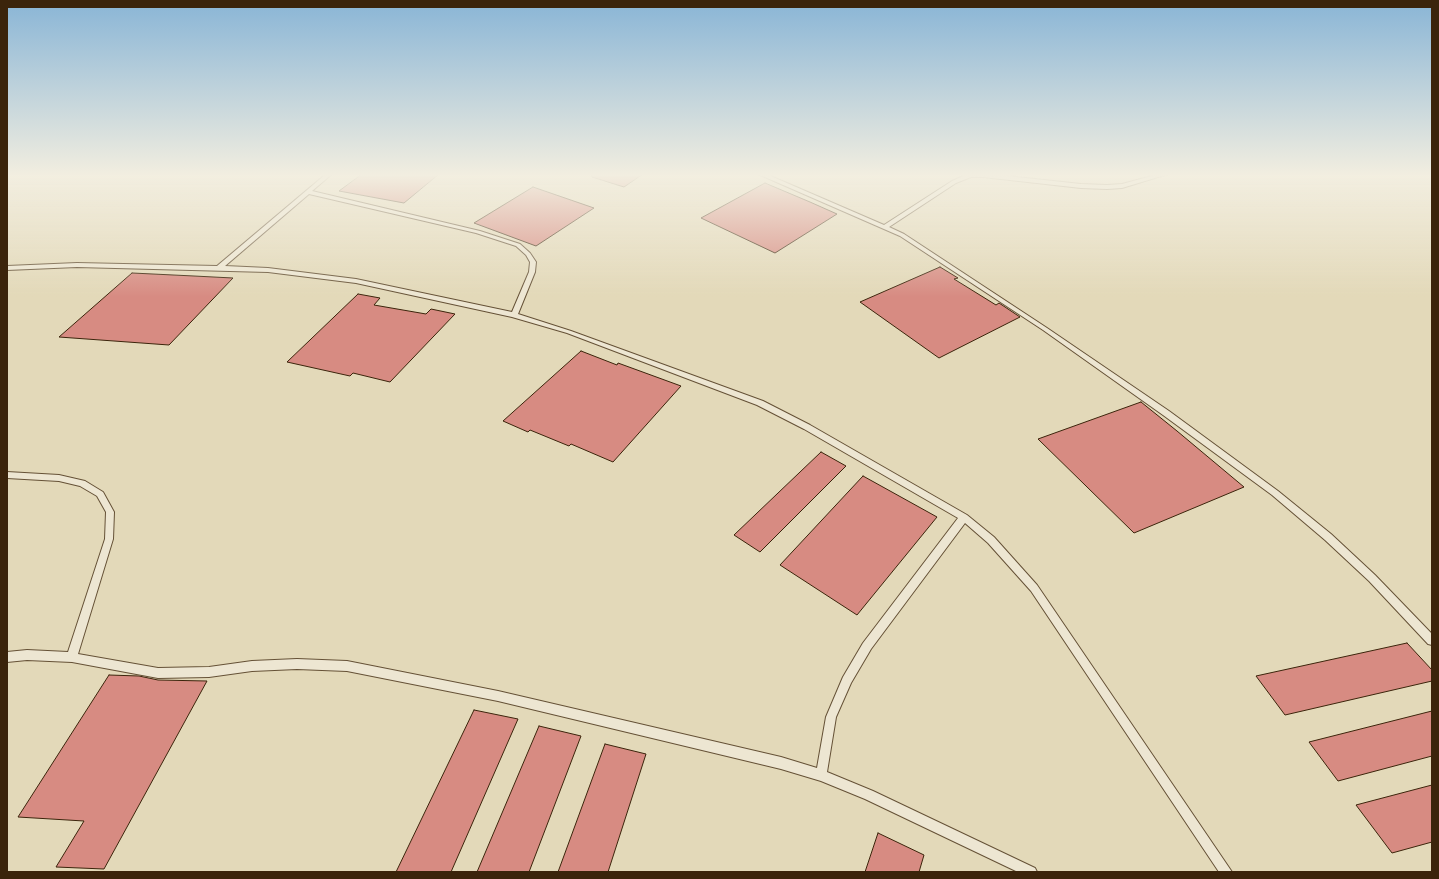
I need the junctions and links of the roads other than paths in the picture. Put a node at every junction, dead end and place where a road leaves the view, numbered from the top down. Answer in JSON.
{"nodes":[{"id":1,"x":281,"y":215,"type":"edge"},
{"id":2,"x":406,"y":215,"type":"edge"},
{"id":3,"x":857,"y":215,"type":"edge"},
{"id":4,"x":903,"y":215,"type":"edge"},
{"id":5,"x":885,"y":227,"type":"junction"},
{"id":6,"x":7,"y":268,"type":"edge"},
{"id":7,"x":219,"y":268,"type":"junction"},
{"id":8,"x":514,"y":315,"type":"junction"},
{"id":9,"x":7,"y":475,"type":"edge"},
{"id":10,"x":964,"y":518,"type":"junction"},
{"id":11,"x":1432,"y":641,"type":"edge"},
{"id":12,"x":7,"y":657,"type":"edge"},
{"id":13,"x":72,"y":657,"type":"junction"},
{"id":14,"x":821,"y":775,"type":"junction"},
{"id":15,"x":1031,"y":872,"type":"edge"},
{"id":16,"x":1226,"y":872,"type":"edge"}],
"edges":[{"from":1,"to":7,"type":"lane"},
{"from":2,"to":8,"type":"lane"},
{"from":3,"to":5,"type":"lane"},
{"from":4,"to":5,"type":"lane"},
{"from":5,"to":11,"type":"lane"},
{"from":6,"to":7,"type":"lane"},
{"from":7,"to":8,"type":"lane"},
{"from":8,"to":10,"type":"lane"},
{"from":9,"to":13,"type":"lane"},
{"from":10,"to":14,"type":"lane"},
{"from":10,"to":16,"type":"lane"},
{"from":12,"to":13,"type":"lane"},
{"from":13,"to":14,"type":"lane"},
{"from":14,"to":15,"type":"lane"}]}
